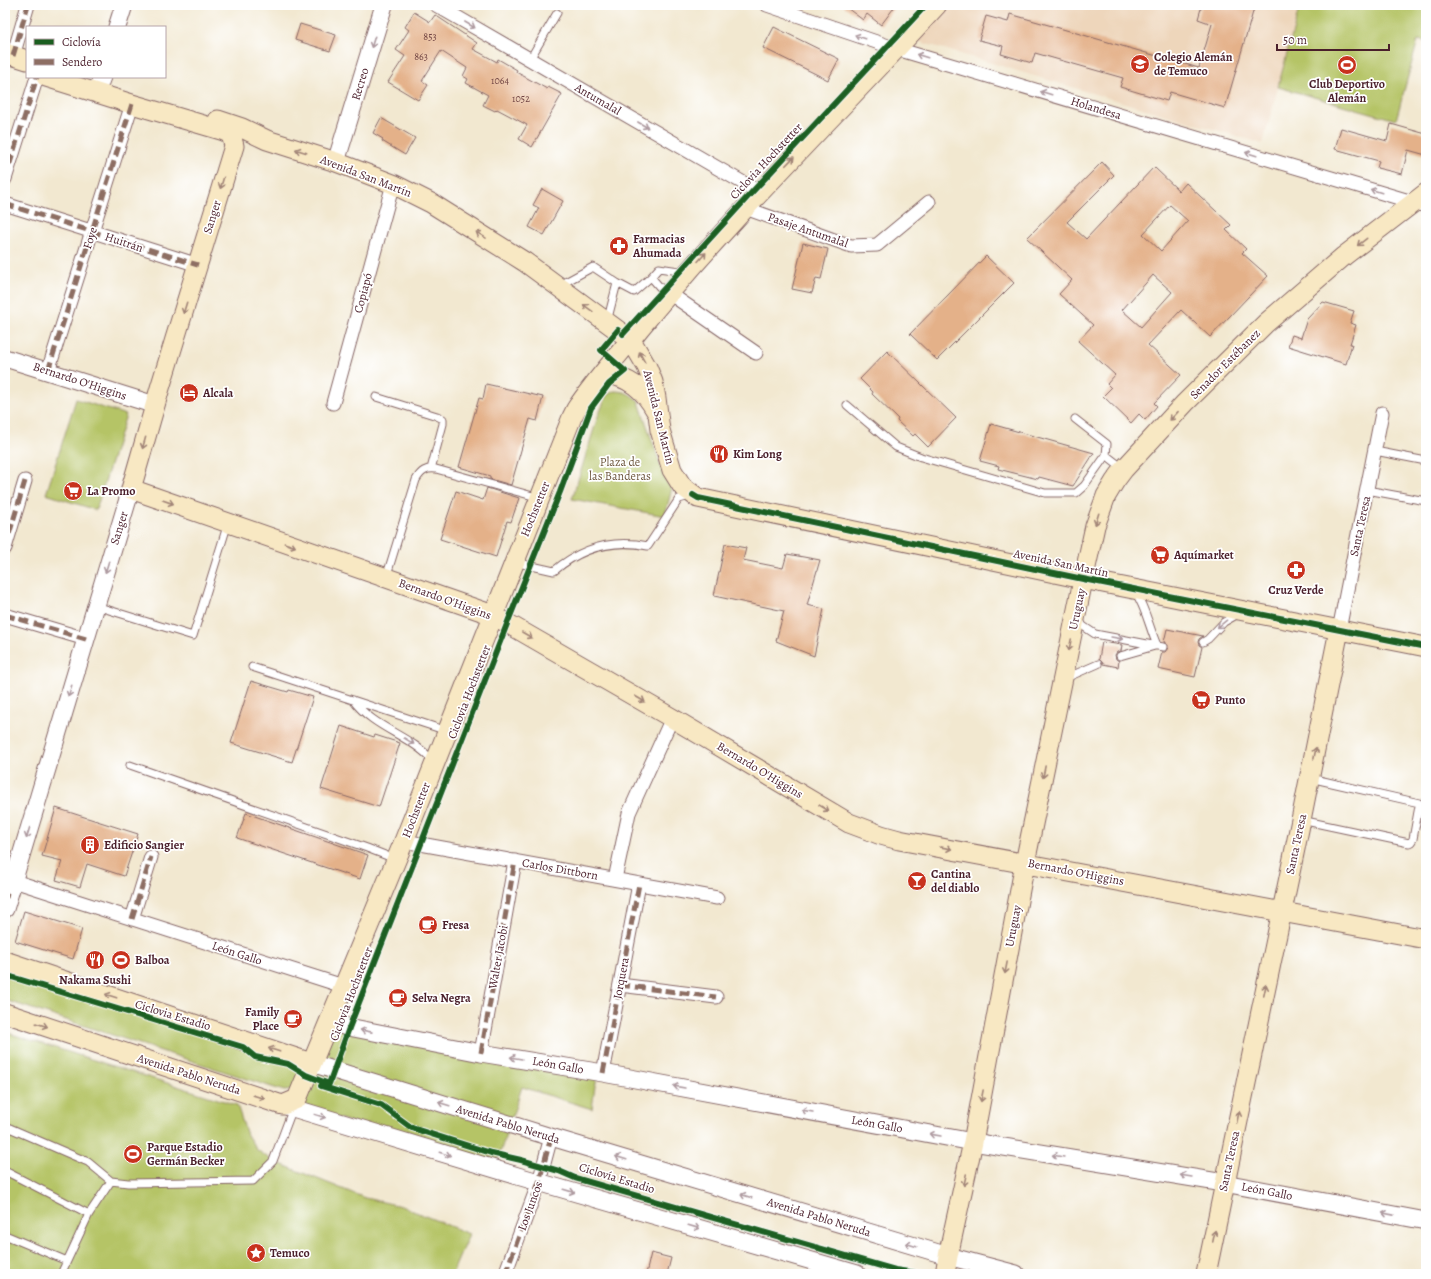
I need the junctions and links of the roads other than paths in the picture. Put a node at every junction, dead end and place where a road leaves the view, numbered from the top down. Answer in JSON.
{"nodes":[{"id":1,"x":28,"y":5,"type":"edge"},
{"id":2,"x":124,"y":5,"type":"edge"},
{"id":3,"x":384,"y":5,"type":"edge"},
{"id":4,"x":436,"y":5,"type":"edge"},
{"id":5,"x":767,"y":5,"type":"edge"},
{"id":6,"x":937,"y":5,"type":"edge"},
{"id":7,"x":557,"y":13,"type":"dead end"},
{"id":8,"x":117,"y":26,"type":"edge"},
{"id":9,"x":897,"y":49,"type":"junction"},
{"id":10,"x":12,"y":58,"type":"edge"},
{"id":11,"x":530,"y":60,"type":"junction"},
{"id":12,"x":26,"y":70,"type":"edge"},
{"id":13,"x":37,"y":78,"type":"edge"},
{"id":14,"x":54,"y":78,"type":"edge"},
{"id":15,"x":84,"y":78,"type":"edge"},
{"id":16,"x":99,"y":84,"type":"edge"},
{"id":17,"x":132,"y":104,"type":"junction"},
{"id":18,"x":267,"y":140,"type":"junction"},
{"id":19,"x":234,"y":146,"type":"junction"},
{"id":20,"x":336,"y":162,"type":"junction"},
{"id":21,"x":5,"y":179,"type":"edge"},
{"id":22,"x":393,"y":184,"type":"junction"},
{"id":23,"x":759,"y":192,"type":"junction"},
{"id":24,"x":1422,"y":201,"type":"edge"},
{"id":25,"x":929,"y":202,"type":"dead end"},
{"id":26,"x":5,"y":204,"type":"edge"},
{"id":27,"x":745,"y":208,"type":"junction"},
{"id":28,"x":92,"y":232,"type":"junction"},
{"id":29,"x":198,"y":265,"type":"junction"},
{"id":30,"x":688,"y":272,"type":"junction"},
{"id":31,"x":652,"y":277,"type":"junction"},
{"id":32,"x":617,"y":283,"type":"junction"},
{"id":33,"x":558,"y":286,"type":"junction"},
{"id":34,"x":667,"y":295,"type":"junction"},
{"id":35,"x":607,"y":322,"type":"junction"},
{"id":36,"x":631,"y":340,"type":"junction"},
{"id":37,"x":756,"y":353,"type":"dead end"},
{"id":38,"x":5,"y":358,"type":"edge"},
{"id":39,"x":48,"y":371,"type":"junction"},
{"id":40,"x":604,"y":373,"type":"junction"},
{"id":41,"x":376,"y":397,"type":"dead end"},
{"id":42,"x":333,"y":403,"type":"dead end"},
{"id":43,"x":155,"y":405,"type":"junction"},
{"id":44,"x":847,"y":405,"type":"dead end"},
{"id":45,"x":1382,"y":413,"type":"dead end"},
{"id":46,"x":658,"y":414,"type":"junction"},
{"id":47,"x":1075,"y":419,"type":"dead end"},
{"id":48,"x":1374,"y":451,"type":"junction"},
{"id":49,"x":1106,"y":455,"type":"junction"},
{"id":50,"x":1426,"y":461,"type":"edge"},
{"id":51,"x":431,"y":469,"type":"junction"},
{"id":52,"x":1124,"y":469,"type":"junction"},
{"id":53,"x":26,"y":482,"type":"dead end"},
{"id":54,"x":131,"y":489,"type":"junction"},
{"id":55,"x":1367,"y":490,"type":"junction"},
{"id":56,"x":693,"y":495,"type":"junction"},
{"id":57,"x":540,"y":498,"type":"junction"},
{"id":58,"x":1426,"y":501,"type":"edge"},
{"id":59,"x":228,"y":523,"type":"junction"},
{"id":60,"x":5,"y":548,"type":"edge"},
{"id":61,"x":514,"y":562,"type":"junction"},
{"id":62,"x":386,"y":578,"type":"junction"},
{"id":63,"x":1083,"y":579,"type":"junction"},
{"id":64,"x":1132,"y":589,"type":"junction"},
{"id":65,"x":96,"y":606,"type":"junction"},
{"id":66,"x":1076,"y":611,"type":"junction"},
{"id":67,"x":1245,"y":611,"type":"junction"},
{"id":68,"x":5,"y":615,"type":"edge"},
{"id":69,"x":493,"y":615,"type":"junction"},
{"id":70,"x":1339,"y":630,"type":"junction"},
{"id":71,"x":86,"y":639,"type":"junction"},
{"id":72,"x":1203,"y":642,"type":"dead end"},
{"id":73,"x":1160,"y":646,"type":"junction"},
{"id":74,"x":1426,"y":647,"type":"edge"},
{"id":75,"x":1120,"y":656,"type":"dead end"},
{"id":76,"x":1098,"y":664,"type":"dead end"},
{"id":77,"x":252,"y":667,"type":"dead end"},
{"id":78,"x":1062,"y":680,"type":"junction"},
{"id":79,"x":353,"y":700,"type":"junction"},
{"id":80,"x":672,"y":718,"type":"junction"},
{"id":81,"x":447,"y":731,"type":"junction"},
{"id":82,"x":435,"y":762,"type":"junction"},
{"id":83,"x":130,"y":765,"type":"dead end"},
{"id":84,"x":1310,"y":778,"type":"junction"},
{"id":85,"x":1301,"y":820,"type":"junction"},
{"id":86,"x":404,"y":841,"type":"junction"},
{"id":87,"x":151,"y":857,"type":"dead end"},
{"id":88,"x":396,"y":860,"type":"junction"},
{"id":89,"x":515,"y":861,"type":"junction"},
{"id":90,"x":1025,"y":863,"type":"junction"},
{"id":91,"x":615,"y":879,"type":"junction"},
{"id":92,"x":639,"y":884,"type":"junction"},
{"id":93,"x":8,"y":896,"type":"edge"},
{"id":94,"x":717,"y":898,"type":"dead end"},
{"id":95,"x":1282,"y":911,"type":"junction"},
{"id":96,"x":132,"y":919,"type":"junction"},
{"id":97,"x":1426,"y":939,"type":"edge"},
{"id":98,"x":5,"y":961,"type":"edge"},
{"id":99,"x":620,"y":985,"type":"junction"},
{"id":100,"x":343,"y":986,"type":"junction"},
{"id":101,"x":716,"y":997,"type":"dead end"},
{"id":102,"x":5,"y":1013,"type":"edge"},
{"id":103,"x":328,"y":1023,"type":"junction"},
{"id":104,"x":481,"y":1053,"type":"junction"},
{"id":105,"x":311,"y":1062,"type":"junction"},
{"id":106,"x":603,"y":1073,"type":"junction"},
{"id":107,"x":288,"y":1106,"type":"junction"},
{"id":108,"x":5,"y":1126,"type":"edge"},
{"id":109,"x":550,"y":1137,"type":"junction"},
{"id":110,"x":973,"y":1142,"type":"junction"},
{"id":111,"x":5,"y":1171,"type":"edge"},
{"id":112,"x":111,"y":1182,"type":"junction"},
{"id":113,"x":539,"y":1182,"type":"junction"},
{"id":114,"x":1224,"y":1183,"type":"junction"},
{"id":115,"x":89,"y":1214,"type":"junction"},
{"id":116,"x":1426,"y":1221,"type":"edge"},
{"id":117,"x":5,"y":1236,"type":"edge"},
{"id":118,"x":67,"y":1261,"type":"junction"},
{"id":119,"x":947,"y":1265,"type":"edge"},
{"id":120,"x":61,"y":1274,"type":"edge"},
{"id":121,"x":505,"y":1274,"type":"edge"},
{"id":122,"x":857,"y":1274,"type":"edge"},
{"id":123,"x":1016,"y":1274,"type":"edge"},
{"id":124,"x":1206,"y":1274,"type":"edge"}],
"edges":[{"from":1,"to":10,"type":"street"},
{"from":2,"to":8,"type":"street"},
{"from":3,"to":20,"type":"street","name":"Recreo","one_way":true},
{"from":4,"to":11,"type":"street","name":"Antumalal","one_way":true},
{"from":9,"to":5,"type":"street","name":"Holandesa","one_way":true},
{"from":6,"to":9,"type":"main road","name":"Hochstetter"},
{"from":7,"to":11,"type":"lane"},
{"from":23,"to":9,"type":"main road","name":"Hochstetter","one_way":true},
{"from":24,"to":9,"type":"street","name":"Holandesa","one_way":true},
{"from":10,"to":12,"type":"main road"},
{"from":11,"to":23,"type":"street","name":"Antumalal","one_way":true},
{"from":13,"to":21,"type":"street"},
{"from":14,"to":16,"type":"main road","name":"Avenida San Martín"},
{"from":15,"to":16,"type":"main road","name":"Avenida San Martín"},
{"from":16,"to":17,"type":"main road","name":"Avenida San Martín"},
{"from":16,"to":18,"type":"main road","name":"Avenida San Martín"},
{"from":17,"to":19,"type":"main road","name":"Avenida San Martín"},
{"from":17,"to":28,"type":"street","name":"Foye"},
{"from":18,"to":19,"type":"main road","name":"Avenida San Martín"},
{"from":20,"to":18,"type":"main road","name":"Avenida San Martín","one_way":true},
{"from":19,"to":29,"type":"main road","name":"Sanger","one_way":true},
{"from":20,"to":22,"type":"main road","name":"Avenida San Martín"},
{"from":33,"to":22,"type":"main road","name":"Avenida San Martín","one_way":true},
{"from":22,"to":42,"type":"street","name":"Copiapó"},
{"from":23,"to":27,"type":"main road","name":"Hochstetter"},
{"from":24,"to":52,"type":"main road","name":"Senador Estébanez","one_way":true},
{"from":25,"to":27,"type":"street","name":"Pasaje Antumalal"},
{"from":26,"to":28,"type":"street","name":"Huitrán"},
{"from":30,"to":27,"type":"main road","name":"Hochstetter","one_way":true},
{"from":28,"to":29,"type":"street","name":"Huitrán"},
{"from":28,"to":39,"type":"street","name":"Foye"},
{"from":29,"to":43,"type":"main road","name":"Sanger","one_way":true},
{"from":30,"to":31,"type":"lane"},
{"from":30,"to":34,"type":"main road","name":"Hochstetter"},
{"from":31,"to":32,"type":"lane"},
{"from":31,"to":34,"type":"lane"},
{"from":32,"to":33,"type":"lane"},
{"from":32,"to":35,"type":"lane"},
{"from":35,"to":33,"type":"main road","name":"Avenida San Martín","one_way":true},
{"from":34,"to":36,"type":"main road","name":"Hochstetter"},
{"from":34,"to":37,"type":"street"},
{"from":35,"to":36,"type":"main road","name":"Avenida San Martín"},
{"from":36,"to":40,"type":"main road","name":"Hochstetter"},
{"from":46,"to":36,"type":"main road","name":"Avenida San Martín","one_way":true},
{"from":38,"to":39,"type":"street","name":"Bernardo O'Higgins"},
{"from":39,"to":43,"type":"street","name":"Bernardo O'Higgins"},
{"from":40,"to":46,"type":"main road"},
{"from":40,"to":57,"type":"main road","name":"Hochstetter"},
{"from":41,"to":51,"type":"lane"},
{"from":43,"to":54,"type":"main road","name":"Sanger","one_way":true},
{"from":44,"to":49,"type":"lane"},
{"from":45,"to":48,"type":"street","name":"Santa Teresa"},
{"from":46,"to":56,"type":"main road","name":"Avenida San Martín"},
{"from":47,"to":49,"type":"lane"},
{"from":48,"to":50,"type":"lane"},
{"from":48,"to":55,"type":"street","name":"Santa Teresa"},
{"from":49,"to":52,"type":"lane"},
{"from":51,"to":57,"type":"lane"},
{"from":51,"to":62,"type":"lane"},
{"from":52,"to":63,"type":"main road","name":"Senador Estébanez","one_way":true},
{"from":53,"to":60,"type":"street"},
{"from":54,"to":59,"type":"main road","name":"Bernardo O'Higgins","one_way":true},
{"from":54,"to":65,"type":"street","name":"Sanger","one_way":true},
{"from":55,"to":58,"type":"lane"},
{"from":55,"to":70,"type":"street","name":"Santa Teresa"},
{"from":56,"to":61,"type":"lane"},
{"from":56,"to":63,"type":"main road","name":"Avenida San Martín"},
{"from":57,"to":61,"type":"main road","name":"Hochstetter"},
{"from":59,"to":62,"type":"main road","name":"Bernardo O'Higgins","one_way":true},
{"from":59,"to":65,"type":"lane"},
{"from":61,"to":69,"type":"main road","name":"Hochstetter"},
{"from":62,"to":69,"type":"main road","name":"Bernardo O'Higgins"},
{"from":63,"to":64,"type":"main road","name":"Avenida San Martín"},
{"from":63,"to":66,"type":"main road","name":"Uruguay"},
{"from":64,"to":67,"type":"main road","name":"Avenida San Martín"},
{"from":64,"to":73,"type":"lane"},
{"from":65,"to":71,"type":"street","name":"Sanger"},
{"from":66,"to":73,"type":"lane","one_way":true},
{"from":66,"to":78,"type":"main road","name":"Uruguay","one_way":true},
{"from":67,"to":70,"type":"main road","name":"Avenida San Martín"},
{"from":67,"to":72,"type":"lane","one_way":true},
{"from":68,"to":71,"type":"street"},
{"from":69,"to":80,"type":"main road","name":"Bernardo O'Higgins","one_way":true},
{"from":69,"to":81,"type":"main road","name":"Hochstetter"},
{"from":70,"to":74,"type":"main road","name":"Avenida San Martín"},
{"from":84,"to":70,"type":"main road","name":"Santa Teresa","one_way":true},
{"from":71,"to":93,"type":"street","name":"Sanger","one_way":true},
{"from":73,"to":75,"type":"lane"},
{"from":76,"to":78,"type":"lane"},
{"from":77,"to":79,"type":"lane"},
{"from":78,"to":90,"type":"main road","name":"Uruguay","one_way":true},
{"from":79,"to":81,"type":"lane"},
{"from":79,"to":82,"type":"lane","one_way":true},
{"from":80,"to":90,"type":"main road","name":"Bernardo O'Higgins","one_way":true},
{"from":80,"to":91,"type":"street"},
{"from":81,"to":82,"type":"main road","name":"Hochstetter"},
{"from":82,"to":86,"type":"main road","name":"Hochstetter"},
{"from":83,"to":88,"type":"lane"},
{"from":84,"to":85,"type":"main road","name":"Santa Teresa"},
{"from":84,"to":85,"type":"lane"},
{"from":85,"to":95,"type":"main road","name":"Santa Teresa"},
{"from":86,"to":88,"type":"main road","name":"Hochstetter"},
{"from":86,"to":89,"type":"street","name":"Carlos Dittborn"},
{"from":87,"to":96,"type":"street"},
{"from":88,"to":100,"type":"main road","name":"Hochstetter"},
{"from":89,"to":91,"type":"street","name":"Carlos Dittborn"},
{"from":89,"to":104,"type":"street","name":"Walter Jacobi"},
{"from":90,"to":95,"type":"main road","name":"Bernardo O'Higgins"},
{"from":90,"to":110,"type":"main road","name":"Uruguay","one_way":true},
{"from":91,"to":92,"type":"street","name":"Carlos Dittborn"},
{"from":92,"to":94,"type":"street","name":"Carlos Dittborn"},
{"from":92,"to":99,"type":"street","name":"Jorquera"},
{"from":93,"to":96,"type":"street","name":"León Gallo"},
{"from":95,"to":97,"type":"main road","name":"Bernardo O'Higgins"},
{"from":114,"to":95,"type":"main road","name":"Santa Teresa","one_way":true},
{"from":96,"to":100,"type":"street","name":"León Gallo"},
{"from":105,"to":98,"type":"main road","name":"Avenida Pablo Neruda","one_way":true},
{"from":99,"to":101,"type":"street"},
{"from":99,"to":106,"type":"street","name":"Jorquera"},
{"from":100,"to":103,"type":"main road","name":"Hochstetter"},
{"from":102,"to":107,"type":"main road","name":"Avenida Pablo Neruda","one_way":true},
{"from":104,"to":103,"type":"street","name":"León Gallo","one_way":true},
{"from":103,"to":105,"type":"main road","name":"Hochstetter"},
{"from":106,"to":104,"type":"street","name":"León Gallo","one_way":true},
{"from":105,"to":107,"type":"main road","name":"Hochstetter"},
{"from":109,"to":105,"type":"street","name":"Avenida Pablo Neruda","one_way":true},
{"from":110,"to":106,"type":"street","name":"León Gallo","one_way":true},
{"from":107,"to":112,"type":"lane"},
{"from":107,"to":113,"type":"street","name":"Avenida Pablo Neruda","one_way":true},
{"from":108,"to":112,"type":"lane"},
{"from":109,"to":113,"type":"street","name":"Los Juncos"},
{"from":119,"to":109,"type":"street","name":"Avenida Pablo Neruda","one_way":true},
{"from":114,"to":110,"type":"street","name":"León Gallo","one_way":true},
{"from":110,"to":119,"type":"main road","name":"Uruguay","one_way":true},
{"from":111,"to":115,"type":"lane"},
{"from":112,"to":115,"type":"lane"},
{"from":113,"to":121,"type":"street","name":"Los Juncos"},
{"from":113,"to":122,"type":"street","name":"Avenida Pablo Neruda","one_way":true},
{"from":116,"to":114,"type":"street","name":"León Gallo","one_way":true},
{"from":124,"to":114,"type":"main road","name":"Santa Teresa","one_way":true},
{"from":115,"to":118,"type":"lane"},
{"from":117,"to":118,"type":"lane"},
{"from":118,"to":120,"type":"lane"},
{"from":119,"to":123,"type":"street","name":"Avenida Pablo Neruda"}]}
